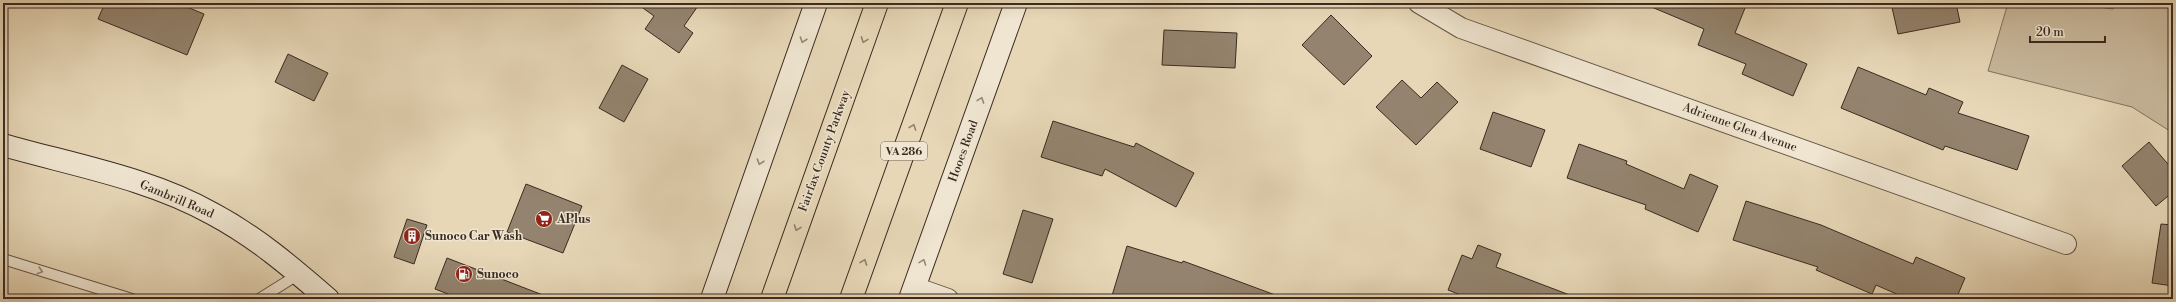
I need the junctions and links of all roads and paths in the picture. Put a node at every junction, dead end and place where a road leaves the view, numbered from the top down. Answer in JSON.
{"nodes":[{"id":1,"x":816,"y":3,"type":"edge"},
{"id":2,"x":877,"y":3,"type":"edge"},
{"id":3,"x":957,"y":3,"type":"edge"},
{"id":4,"x":1016,"y":3,"type":"edge"},
{"id":5,"x":1419,"y":3,"type":"edge"},
{"id":6,"x":3,"y":145,"type":"edge"},
{"id":7,"x":2066,"y":244,"type":"dead end"},
{"id":8,"x":3,"y":259,"type":"edge"},
{"id":9,"x":299,"y":274,"type":"junction"},
{"id":10,"x":912,"y":293,"type":"edge"},
{"id":11,"x":132,"y":299,"type":"edge"},
{"id":12,"x":259,"y":299,"type":"edge"},
{"id":13,"x":328,"y":299,"type":"edge"},
{"id":14,"x":712,"y":299,"type":"edge"},
{"id":15,"x":772,"y":299,"type":"edge"},
{"id":16,"x":851,"y":299,"type":"edge"},
{"id":17,"x":948,"y":299,"type":"edge"}],
"edges":[{"from":1,"to":14,"type":"main road","one_way":true},
{"from":2,"to":15,"type":"highway","name":"Fairfax County Parkway","one_way":true},
{"from":16,"to":3,"type":"highway","number":"VA 286","one_way":true},
{"from":10,"to":4,"type":"main road","name":"Hooes Road","one_way":true},
{"from":5,"to":7,"type":"street","name":"Adrienne Glen Avenue"},
{"from":6,"to":9,"type":"main road","name":"Gambrill Road"},
{"from":8,"to":11,"type":"lane","one_way":true},
{"from":9,"to":12,"type":"lane"},
{"from":9,"to":13,"type":"main road","name":"Gambrill Road"},
{"from":10,"to":17,"type":"street"}]}
